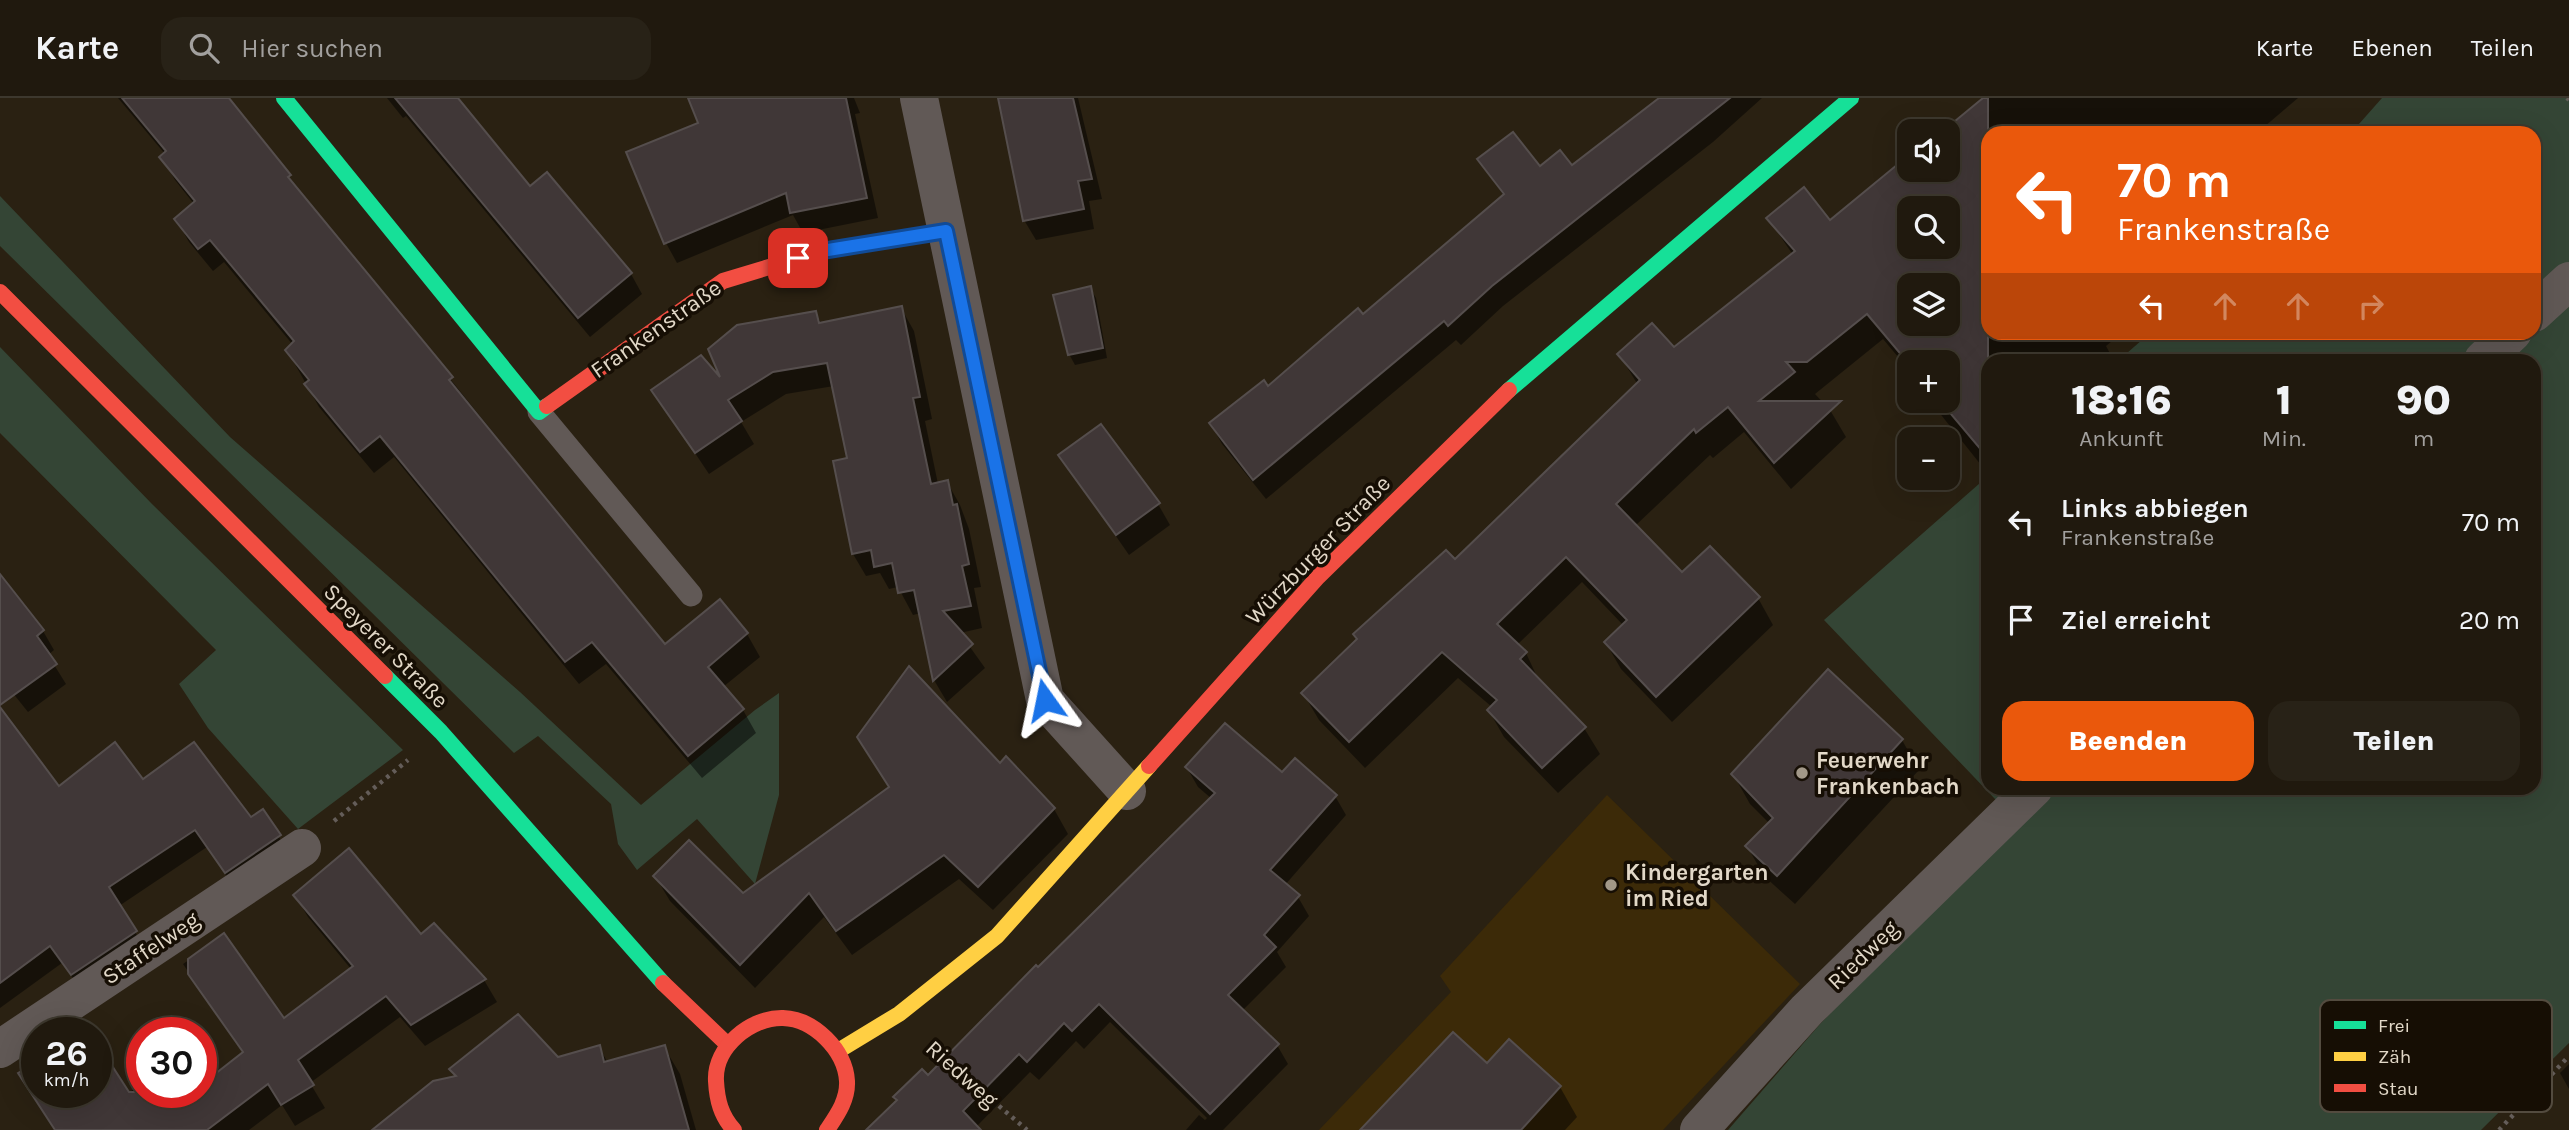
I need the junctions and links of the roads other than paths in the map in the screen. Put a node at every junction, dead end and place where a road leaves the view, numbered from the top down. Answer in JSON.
{"nodes":[{"id":1,"x":284,"y":98,"type":"edge"},
{"id":2,"x":919,"y":98,"type":"edge"},
{"id":3,"x":1851,"y":98,"type":"edge"},
{"id":4,"x":946,"y":231,"type":"junction"},
{"id":5,"x":2569,"y":281,"type":"edge"},
{"id":6,"x":0,"y":292,"type":"edge"},
{"id":7,"x":2541,"y":307,"type":"edge"},
{"id":8,"x":2505,"y":340,"type":"edge"},
{"id":9,"x":2490,"y":354,"type":"edge"},
{"id":10,"x":539,"y":412,"type":"junction"},
{"id":11,"x":691,"y":594,"type":"dead end"},
{"id":12,"x":1127,"y":791,"type":"junction"},
{"id":13,"x":2027,"y":795,"type":"edge"},
{"id":14,"x":302,"y":848,"type":"road end"},
{"id":15,"x":727,"y":1045,"type":"junction"},
{"id":16,"x":0,"y":1049,"type":"edge"},
{"id":17,"x":838,"y":1051,"type":"junction"},
{"id":18,"x":734,"y":1130,"type":"edge"},
{"id":19,"x":827,"y":1130,"type":"edge"},
{"id":20,"x":1699,"y":1130,"type":"edge"}],
"edges":[{"from":1,"to":10,"type":"main road"},
{"from":2,"to":4,"type":"street"},
{"from":3,"to":12,"type":"main road","name":"Würzburger Straße"},
{"from":4,"to":10,"type":"main road","name":"Frankenstraße"},
{"from":4,"to":12,"type":"street"},
{"from":5,"to":7,"type":"street"},
{"from":6,"to":15,"type":"main road","name":"Speyerer Straße"},
{"from":8,"to":9,"type":"street"},
{"from":10,"to":11,"type":"lane"},
{"from":12,"to":17,"type":"main road","name":"Würzburger Straße"},
{"from":13,"to":20,"type":"street","name":"Riedweg"},
{"from":14,"to":16,"type":"street","name":"Staffelweg"},
{"from":15,"to":17,"type":"main road"},
{"from":15,"to":18,"type":"main road"},
{"from":17,"to":19,"type":"main road"}]}
